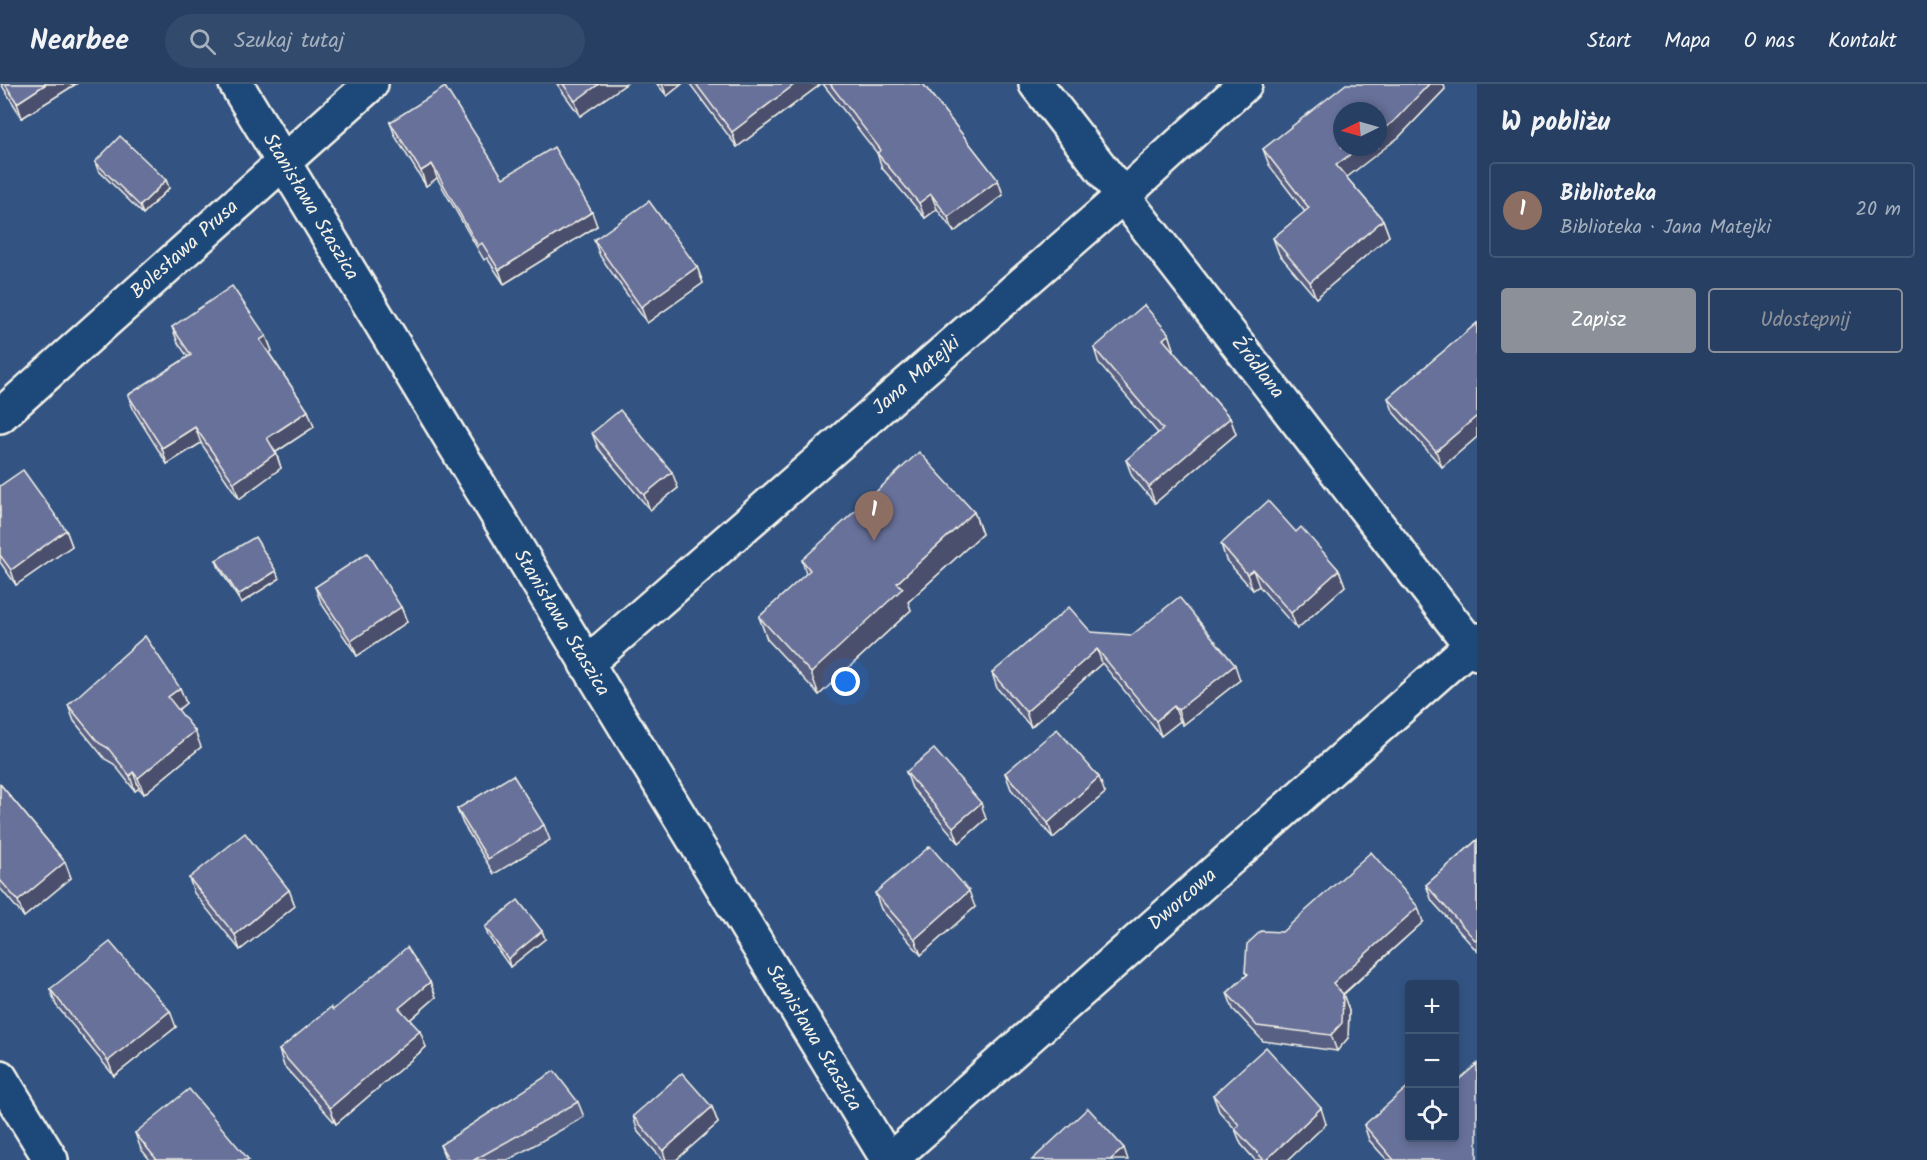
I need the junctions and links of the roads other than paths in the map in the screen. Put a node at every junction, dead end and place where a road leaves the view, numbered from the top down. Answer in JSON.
{"nodes":[{"id":1,"x":236,"y":84,"type":"edge"},
{"id":2,"x":371,"y":84,"type":"edge"},
{"id":3,"x":1036,"y":84,"type":"edge"},
{"id":4,"x":1245,"y":84,"type":"edge"},
{"id":5,"x":283,"y":162,"type":"junction"},
{"id":6,"x":1124,"y":195,"type":"junction"},
{"id":7,"x":0,"y":416,"type":"edge"},
{"id":8,"x":1475,"y":646,"type":"edge"},
{"id":9,"x":586,"y":664,"type":"junction"},
{"id":10,"x":0,"y":1077,"type":"edge"},
{"id":11,"x":51,"y":1160,"type":"edge"},
{"id":12,"x":889,"y":1160,"type":"edge"}],
"edges":[{"from":1,"to":5,"type":"street","name":"Stanisława Staszica"},
{"from":2,"to":5,"type":"street","name":"Bolesława Prusa"},
{"from":3,"to":6,"type":"street","name":"Źródlana"},
{"from":4,"to":6,"type":"street","name":"Jana Matejki"},
{"from":5,"to":7,"type":"street","name":"Bolesława Prusa"},
{"from":5,"to":9,"type":"street","name":"Stanisława Staszica"},
{"from":6,"to":8,"type":"street","name":"Źródlana"},
{"from":6,"to":9,"type":"street","name":"Jana Matejki"},
{"from":8,"to":12,"type":"street","name":"Dworcowa"},
{"from":9,"to":12,"type":"street","name":"Stanisława Staszica"},
{"from":10,"to":11,"type":"street"}]}
